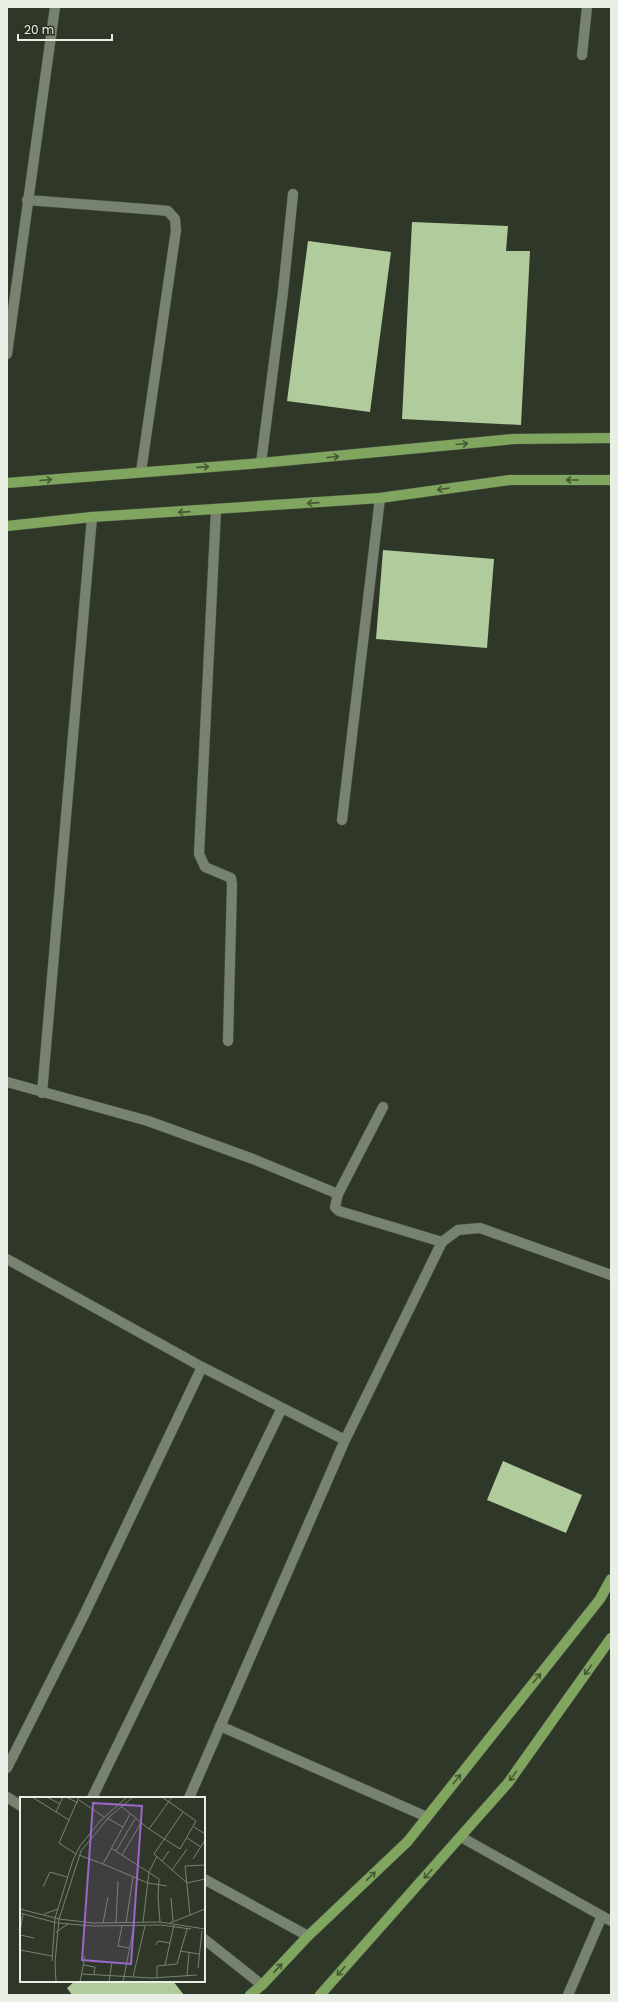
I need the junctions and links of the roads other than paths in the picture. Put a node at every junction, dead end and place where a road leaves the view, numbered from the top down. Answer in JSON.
{"nodes":[{"id":1,"x":55,"y":7,"type":"edge"},
{"id":2,"x":587,"y":7,"type":"edge"},
{"id":3,"x":582,"y":55,"type":"dead end"},
{"id":4,"x":293,"y":194,"type":"dead end"},
{"id":5,"x":27,"y":200,"type":"junction"},
{"id":6,"x":7,"y":354,"type":"edge"},
{"id":7,"x":611,"y":438,"type":"edge"},
{"id":8,"x":261,"y":463,"type":"junction"},
{"id":9,"x":141,"y":472,"type":"junction"},
{"id":10,"x":611,"y":480,"type":"edge"},
{"id":11,"x":7,"y":484,"type":"edge"},
{"id":12,"x":380,"y":498,"type":"junction"},
{"id":13,"x":216,"y":510,"type":"junction"},
{"id":14,"x":92,"y":517,"type":"junction"},
{"id":15,"x":7,"y":526,"type":"edge"},
{"id":16,"x":342,"y":820,"type":"dead end"},
{"id":17,"x":228,"y":1041,"type":"dead end"},
{"id":18,"x":7,"y":1082,"type":"edge"},
{"id":19,"x":42,"y":1093,"type":"junction"},
{"id":20,"x":383,"y":1107,"type":"dead end"},
{"id":21,"x":338,"y":1194,"type":"junction"},
{"id":22,"x":442,"y":1242,"type":"junction"},
{"id":23,"x":7,"y":1259,"type":"edge"},
{"id":24,"x":611,"y":1275,"type":"edge"},
{"id":25,"x":202,"y":1367,"type":"junction"},
{"id":26,"x":282,"y":1408,"type":"junction"},
{"id":27,"x":345,"y":1440,"type":"junction"},
{"id":28,"x":611,"y":1579,"type":"edge"},
{"id":29,"x":611,"y":1638,"type":"edge"},
{"id":30,"x":220,"y":1726,"type":"junction"},
{"id":31,"x":7,"y":1768,"type":"edge"},
{"id":32,"x":7,"y":1797,"type":"edge"},
{"id":33,"x":92,"y":1797,"type":"edge"},
{"id":34,"x":189,"y":1797,"type":"edge"},
{"id":35,"x":20,"y":1805,"type":"edge"},
{"id":36,"x":427,"y":1817,"type":"junction"},
{"id":37,"x":461,"y":1836,"type":"junction"},
{"id":38,"x":205,"y":1880,"type":"edge"},
{"id":39,"x":607,"y":1919,"type":"edge"},
{"id":40,"x":308,"y":1936,"type":"junction"},
{"id":41,"x":205,"y":1940,"type":"edge"},
{"id":42,"x":262,"y":1985,"type":"junction"},
{"id":43,"x":250,"y":1995,"type":"edge"},
{"id":44,"x":321,"y":1995,"type":"edge"},
{"id":45,"x":568,"y":1995,"type":"edge"}],
"edges":[{"from":1,"to":5,"type":"street"},
{"from":2,"to":3,"type":"street"},
{"from":4,"to":8,"type":"street"},
{"from":5,"to":6,"type":"street"},
{"from":5,"to":9,"type":"street"},
{"from":8,"to":7,"type":"main road","one_way":true},
{"from":9,"to":8,"type":"main road","one_way":true},
{"from":11,"to":9,"type":"main road","one_way":true},
{"from":10,"to":12,"type":"main road","one_way":true},
{"from":12,"to":13,"type":"main road","one_way":true},
{"from":12,"to":16,"type":"street"},
{"from":13,"to":14,"type":"main road","one_way":true},
{"from":13,"to":17,"type":"street"},
{"from":14,"to":15,"type":"main road"},
{"from":14,"to":19,"type":"street"},
{"from":18,"to":19,"type":"street"},
{"from":19,"to":21,"type":"street"},
{"from":20,"to":21,"type":"street"},
{"from":21,"to":22,"type":"street"},
{"from":22,"to":24,"type":"street"},
{"from":22,"to":27,"type":"street"},
{"from":23,"to":25,"type":"street"},
{"from":25,"to":26,"type":"street"},
{"from":25,"to":31,"type":"street"},
{"from":26,"to":27,"type":"street"},
{"from":26,"to":33,"type":"street"},
{"from":27,"to":30,"type":"street"},
{"from":36,"to":28,"type":"main road","one_way":true},
{"from":29,"to":37,"type":"main road","one_way":true},
{"from":30,"to":34,"type":"street"},
{"from":30,"to":36,"type":"street"},
{"from":32,"to":35,"type":"street"},
{"from":40,"to":36,"type":"main road","one_way":true},
{"from":37,"to":39,"type":"street"},
{"from":37,"to":44,"type":"main road","one_way":true},
{"from":38,"to":40,"type":"street"},
{"from":39,"to":45,"type":"street"},
{"from":42,"to":40,"type":"main road","one_way":true},
{"from":41,"to":42,"type":"street"},
{"from":42,"to":43,"type":"main road"}]}
